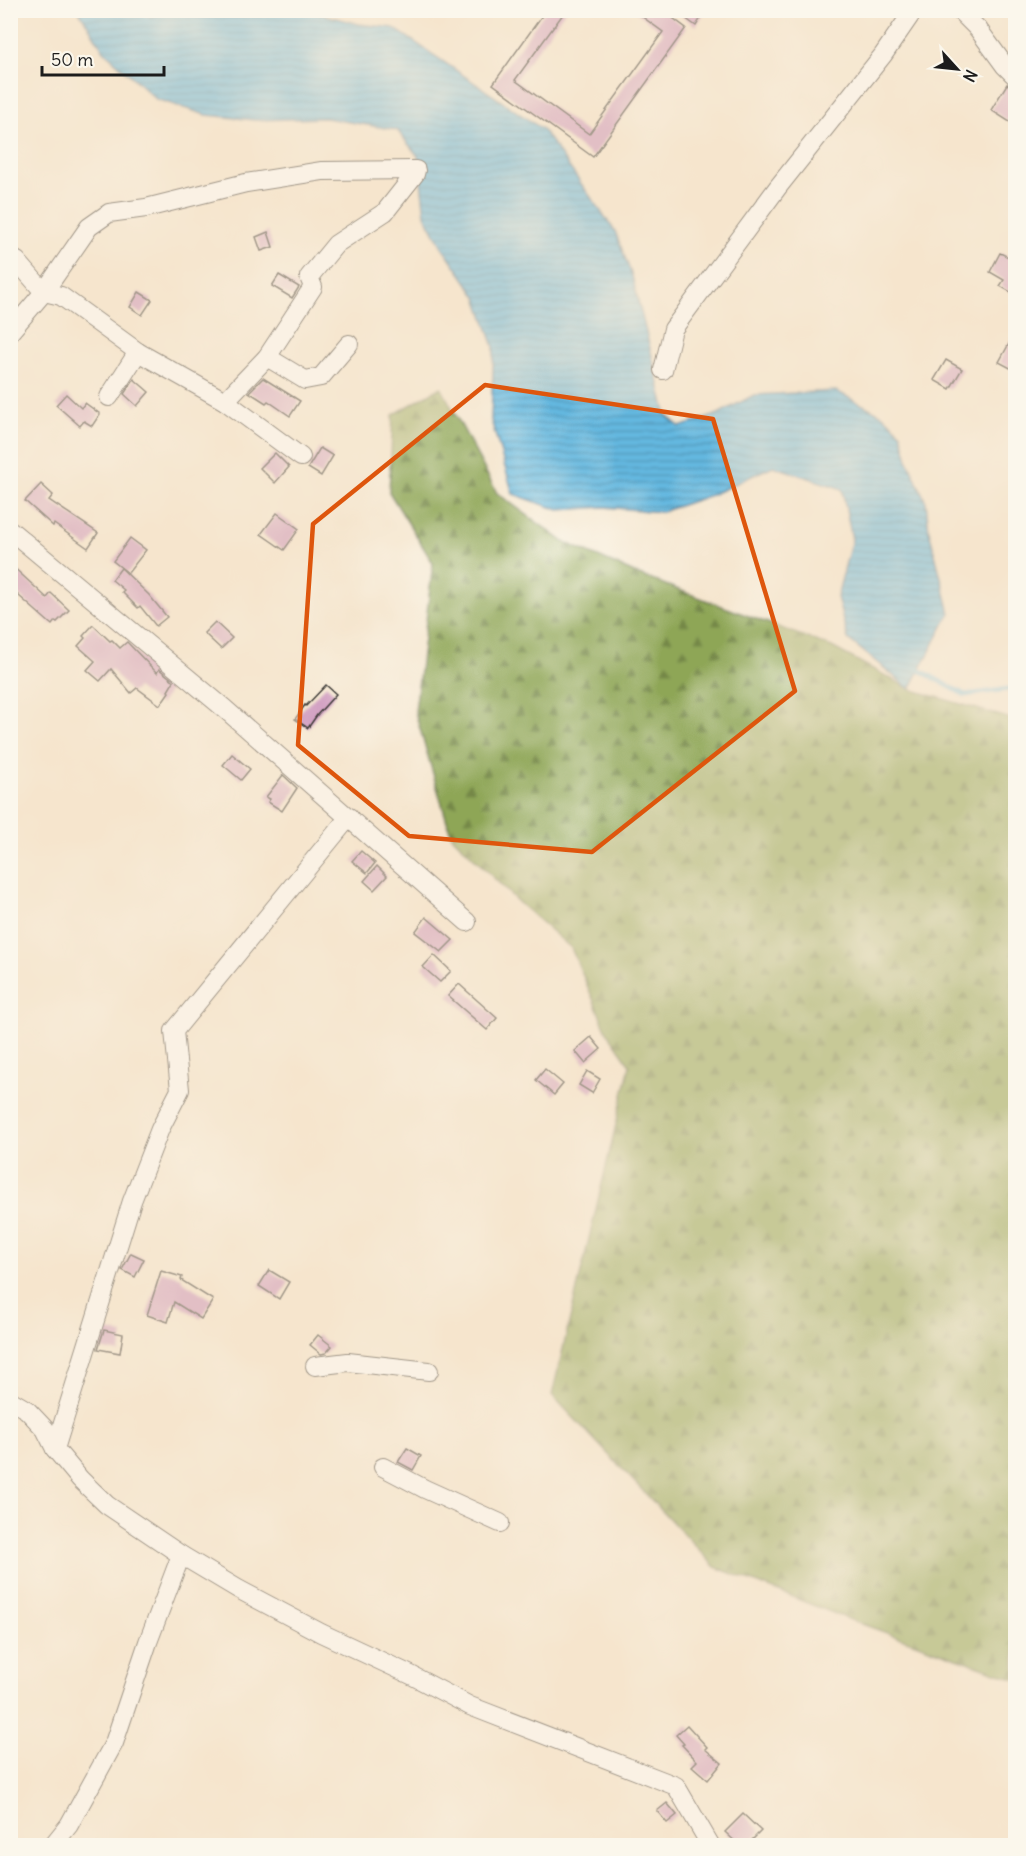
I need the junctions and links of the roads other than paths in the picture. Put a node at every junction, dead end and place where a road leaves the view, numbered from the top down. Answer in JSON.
{"nodes":[{"id":1,"x":914,"y":10,"type":"edge"},
{"id":2,"x":959,"y":10,"type":"edge"},
{"id":3,"x":1016,"y":77,"type":"edge"},
{"id":4,"x":10,"y":257,"type":"edge"},
{"id":5,"x":44,"y":292,"type":"junction"},
{"id":6,"x":10,"y":332,"type":"edge"},
{"id":7,"x":349,"y":344,"type":"dead end"},
{"id":8,"x":138,"y":352,"type":"junction"},
{"id":9,"x":267,"y":357,"type":"junction"},
{"id":10,"x":663,"y":370,"type":"dead end"},
{"id":11,"x":109,"y":397,"type":"dead end"},
{"id":12,"x":225,"y":401,"type":"junction"},
{"id":13,"x":301,"y":457,"type":"dead end"},
{"id":14,"x":10,"y":530,"type":"edge"},
{"id":15,"x":349,"y":817,"type":"junction"},
{"id":16,"x":467,"y":922,"type":"dead end"},
{"id":17,"x":315,"y":1366,"type":"dead end"},
{"id":18,"x":429,"y":1371,"type":"dead end"},
{"id":19,"x":10,"y":1400,"type":"edge"},
{"id":20,"x":55,"y":1449,"type":"junction"},
{"id":21,"x":382,"y":1467,"type":"dead end"},
{"id":22,"x":500,"y":1523,"type":"dead end"},
{"id":23,"x":180,"y":1555,"type":"junction"},
{"id":24,"x":52,"y":1845,"type":"edge"},
{"id":25,"x":711,"y":1845,"type":"edge"}],
"edges":[{"from":1,"to":10,"type":"street"},
{"from":2,"to":3,"type":"street"},
{"from":4,"to":5,"type":"street"},
{"from":5,"to":6,"type":"street"},
{"from":5,"to":8,"type":"street"},
{"from":5,"to":9,"type":"street"},
{"from":7,"to":9,"type":"street"},
{"from":8,"to":11,"type":"street"},
{"from":8,"to":12,"type":"street"},
{"from":9,"to":12,"type":"street"},
{"from":12,"to":13,"type":"street"},
{"from":14,"to":15,"type":"street"},
{"from":15,"to":16,"type":"street"},
{"from":15,"to":20,"type":"street"},
{"from":17,"to":18,"type":"street"},
{"from":19,"to":20,"type":"street"},
{"from":20,"to":23,"type":"street"},
{"from":21,"to":22,"type":"street"},
{"from":23,"to":24,"type":"street"},
{"from":23,"to":25,"type":"street"}]}
